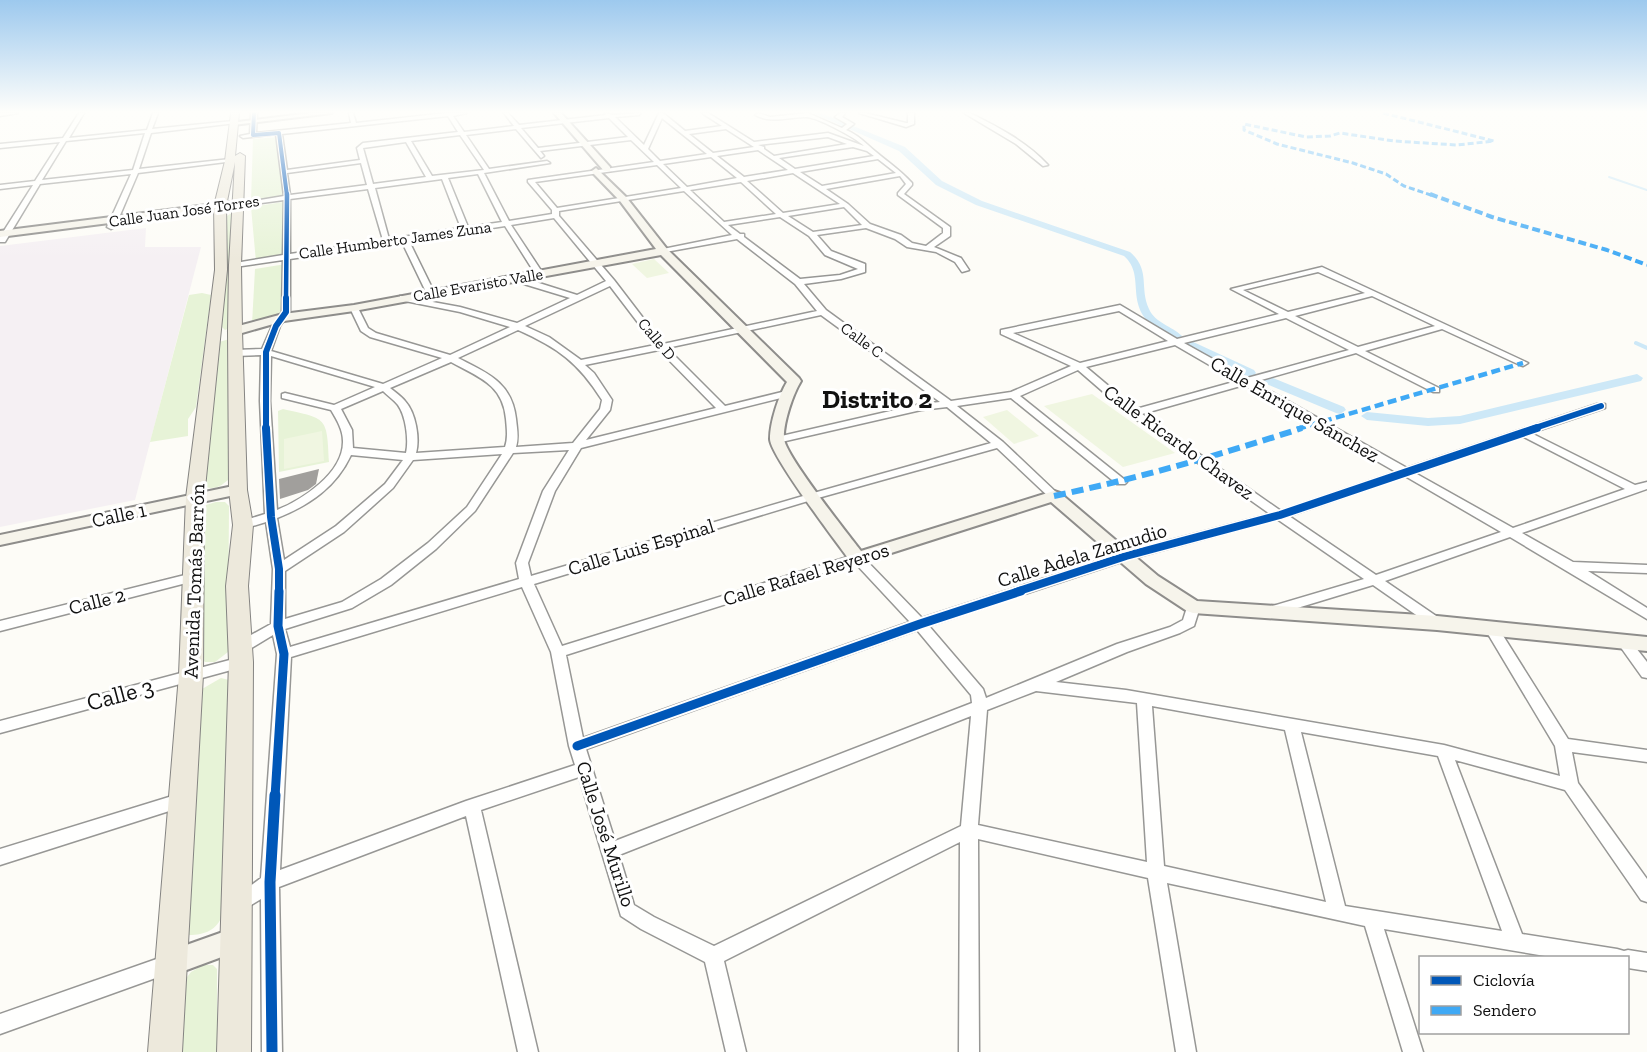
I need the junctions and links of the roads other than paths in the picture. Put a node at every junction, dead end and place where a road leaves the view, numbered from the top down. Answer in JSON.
{"nodes":[{"id":1,"x":50,"y":162,"type":"edge"},
{"id":2,"x":138,"y":162,"type":"edge"},
{"id":3,"x":218,"y":162,"type":"edge"},
{"id":4,"x":234,"y":162,"type":"edge"},
{"id":5,"x":235,"y":162,"type":"edge"},
{"id":6,"x":283,"y":162,"type":"edge"},
{"id":7,"x":355,"y":162,"type":"edge"},
{"id":8,"x":363,"y":162,"type":"edge"},
{"id":9,"x":421,"y":162,"type":"edge"},
{"id":10,"x":478,"y":162,"type":"edge"},
{"id":11,"x":601,"y":162,"type":"edge"},
{"id":12,"x":658,"y":162,"type":"joint"},
{"id":13,"x":720,"y":162,"type":"edge"},
{"id":14,"x":783,"y":162,"type":"edge"},
{"id":15,"x":849,"y":162,"type":"edge"},
{"id":16,"x":886,"y":162,"type":"edge"},
{"id":17,"x":1042,"y":162,"type":"edge"},
{"id":18,"x":547,"y":163,"type":"joint"},
{"id":19,"x":1045,"y":165,"type":"dead end"},
{"id":20,"x":483,"y":170,"type":"junction"},
{"id":21,"x":607,"y":170,"type":"junction"},
{"id":22,"x":596,"y":171,"type":"junction"},
{"id":23,"x":796,"y":171,"type":"junction"},
{"id":24,"x":135,"y":172,"type":"junction"},
{"id":25,"x":284,"y":172,"type":"junction"},
{"id":26,"x":901,"y":174,"type":"junction"},
{"id":27,"x":444,"y":176,"type":"junction"},
{"id":28,"x":556,"y":177,"type":"junction"},
{"id":29,"x":430,"y":178,"type":"junction"},
{"id":30,"x":742,"y":179,"type":"junction"},
{"id":31,"x":38,"y":183,"type":"junction"},
{"id":32,"x":372,"y":184,"type":"junction"},
{"id":33,"x":0,"y":187,"type":"edge"},
{"id":34,"x":686,"y":188,"type":"junction"},
{"id":35,"x":822,"y":189,"type":"junction"},
{"id":36,"x":287,"y":197,"type":"junction"},
{"id":37,"x":623,"y":199,"type":"junction"},
{"id":38,"x":846,"y":205,"type":"junction"},
{"id":39,"x":239,"y":207,"type":"junction"},
{"id":40,"x":221,"y":209,"type":"junction"},
{"id":41,"x":555,"y":213,"type":"junction"},
{"id":42,"x":780,"y":214,"type":"junction"},
{"id":43,"x":112,"y":224,"type":"junction"},
{"id":44,"x":507,"y":224,"type":"junction"},
{"id":45,"x":722,"y":224,"type":"junction"},
{"id":46,"x":867,"y":226,"type":"junction"},
{"id":47,"x":465,"y":230,"type":"junction"},
{"id":48,"x":812,"y":234,"type":"junction"},
{"id":49,"x":741,"y":236,"type":"junction"},
{"id":50,"x":2,"y":237,"type":"edge"},
{"id":51,"x":404,"y":239,"type":"junction"},
{"id":52,"x":386,"y":240,"type":"junction"},
{"id":53,"x":928,"y":248,"type":"junction"},
{"id":54,"x":663,"y":251,"type":"junction"},
{"id":55,"x":287,"y":256,"type":"junction"},
{"id":56,"x":235,"y":265,"type":"junction"},
{"id":57,"x":595,"y":265,"type":"junction"},
{"id":58,"x":966,"y":270,"type":"dead end"},
{"id":59,"x":540,"y":275,"type":"junction"},
{"id":60,"x":517,"y":279,"type":"junction"},
{"id":61,"x":611,"y":282,"type":"junction"},
{"id":62,"x":798,"y":282,"type":"junction"},
{"id":63,"x":431,"y":294,"type":"junction"},
{"id":64,"x":1372,"y":294,"type":"junction"},
{"id":65,"x":403,"y":298,"type":"junction"},
{"id":66,"x":577,"y":298,"type":"junction"},
{"id":67,"x":354,"y":308,"type":"junction"},
{"id":68,"x":823,"y":312,"type":"junction"},
{"id":69,"x":1289,"y":315,"type":"junction"},
{"id":70,"x":283,"y":318,"type":"junction"},
{"id":71,"x":1443,"y":326,"type":"junction"},
{"id":72,"x":516,"y":327,"type":"junction"},
{"id":73,"x":742,"y":331,"type":"junction"},
{"id":74,"x":1004,"y":332,"type":"joint"},
{"id":75,"x":228,"y":340,"type":"junction"},
{"id":76,"x":1174,"y":341,"type":"junction"},
{"id":77,"x":661,"y":347,"type":"junction"},
{"id":78,"x":1357,"y":349,"type":"junction"},
{"id":79,"x":266,"y":352,"type":"junction"},
{"id":80,"x":451,"y":358,"type":"junction"},
{"id":81,"x":579,"y":363,"type":"junction"},
{"id":82,"x":1523,"y":363,"type":"dead end"},
{"id":83,"x":1079,"y":366,"type":"junction"},
{"id":84,"x":1246,"y":380,"type":"junction"},
{"id":85,"x":384,"y":387,"type":"junction"},
{"id":86,"x":1436,"y":390,"type":"dead end"},
{"id":87,"x":786,"y":393,"type":"junction"},
{"id":88,"x":1013,"y":395,"type":"junction"},
{"id":89,"x":285,"y":396,"type":"dead end"},
{"id":90,"x":949,"y":404,"type":"junction"},
{"id":91,"x":1601,"y":406,"type":"dead end"},
{"id":92,"x":335,"y":408,"type":"junction"},
{"id":93,"x":723,"y":410,"type":"junction"},
{"id":94,"x":1134,"y":413,"type":"junction"},
{"id":95,"x":1522,"y":433,"type":"junction"},
{"id":96,"x":777,"y":440,"type":"junction"},
{"id":97,"x":999,"y":444,"type":"junction"},
{"id":98,"x":576,"y":446,"type":"junction"},
{"id":99,"x":348,"y":451,"type":"junction"},
{"id":100,"x":509,"y":452,"type":"junction"},
{"id":101,"x":410,"y":457,"type":"junction"},
{"id":102,"x":1406,"y":472,"type":"junction"},
{"id":103,"x":1121,"y":482,"type":"dead end"},
{"id":104,"x":1647,"y":485,"type":"edge"},
{"id":105,"x":1634,"y":489,"type":"junction"},
{"id":106,"x":238,"y":490,"type":"junction"},
{"id":107,"x":814,"y":496,"type":"junction"},
{"id":108,"x":1054,"y":496,"type":"junction"},
{"id":109,"x":195,"y":498,"type":"junction"},
{"id":110,"x":1280,"y":515,"type":"junction"},
{"id":111,"x":271,"y":517,"type":"junction"},
{"id":112,"x":243,"y":525,"type":"junction"},
{"id":113,"x":1511,"y":533,"type":"junction"},
{"id":114,"x":0,"y":540,"type":"edge"},
{"id":115,"x":1126,"y":556,"type":"junction"},
{"id":116,"x":857,"y":558,"type":"junction"},
{"id":117,"x":1571,"y":566,"type":"junction"},
{"id":118,"x":279,"y":569,"type":"junction"},
{"id":119,"x":1647,"y":569,"type":"edge"},
{"id":120,"x":193,"y":577,"type":"junction"},
{"id":121,"x":1375,"y":580,"type":"junction"},
{"id":122,"x":526,"y":581,"type":"junction"},
{"id":123,"x":1193,"y":607,"type":"junction"},
{"id":124,"x":1270,"y":611,"type":"junction"},
{"id":125,"x":1647,"y":614,"type":"edge"},
{"id":126,"x":1437,"y":623,"type":"junction"},
{"id":127,"x":920,"y":624,"type":"junction"},
{"id":128,"x":0,"y":626,"type":"edge"},
{"id":129,"x":278,"y":626,"type":"junction"},
{"id":130,"x":1492,"y":629,"type":"junction"},
{"id":131,"x":1624,"y":642,"type":"junction"},
{"id":132,"x":1647,"y":644,"type":"edge"},
{"id":133,"x":558,"y":652,"type":"junction"},
{"id":134,"x":284,"y":654,"type":"junction"},
{"id":135,"x":241,"y":655,"type":"junction"},
{"id":136,"x":1647,"y":673,"type":"edge"},
{"id":137,"x":191,"y":675,"type":"junction"},
{"id":138,"x":1035,"y":685,"type":"junction"},
{"id":139,"x":1144,"y":699,"type":"junction"},
{"id":140,"x":980,"y":705,"type":"junction"},
{"id":141,"x":1292,"y":724,"type":"junction"},
{"id":142,"x":0,"y":727,"type":"edge"},
{"id":143,"x":1563,"y":745,"type":"junction"},
{"id":144,"x":577,"y":746,"type":"junction"},
{"id":145,"x":1444,"y":751,"type":"junction"},
{"id":146,"x":1647,"y":756,"type":"edge"},
{"id":147,"x":584,"y":769,"type":"junction"},
{"id":148,"x":1570,"y":785,"type":"junction"},
{"id":149,"x":183,"y":800,"type":"junction"},
{"id":150,"x":472,"y":806,"type":"junction"},
{"id":151,"x":969,"y":830,"type":"junction"},
{"id":152,"x":610,"y":851,"type":"junction"},
{"id":153,"x":0,"y":857,"type":"edge"},
{"id":154,"x":1156,"y":871,"type":"junction"},
{"id":155,"x":270,"y":882,"type":"junction"},
{"id":156,"x":1647,"y":894,"type":"edge"},
{"id":157,"x":238,"y":906,"type":"junction"},
{"id":158,"x":1338,"y":913,"type":"junction"},
{"id":159,"x":1372,"y":919,"type":"junction"},
{"id":160,"x":237,"y":939,"type":"junction"},
{"id":161,"x":1516,"y":942,"type":"junction"},
{"id":162,"x":712,"y":956,"type":"junction"},
{"id":163,"x":1610,"y":956,"type":"edge"},
{"id":164,"x":1629,"y":959,"type":"edge"},
{"id":165,"x":173,"y":962,"type":"junction"},
{"id":166,"x":1647,"y":962,"type":"edge"},
{"id":167,"x":0,"y":1024,"type":"edge"},
{"id":168,"x":731,"y":1050,"type":"edge"},
{"id":169,"x":165,"y":1052,"type":"edge"},
{"id":170,"x":234,"y":1052,"type":"edge"},
{"id":171,"x":272,"y":1052,"type":"edge"},
{"id":172,"x":528,"y":1052,"type":"edge"},
{"id":173,"x":969,"y":1052,"type":"edge"},
{"id":174,"x":1186,"y":1052,"type":"edge"},
{"id":175,"x":1413,"y":1052,"type":"edge"}],
"edges":[{"from":1,"to":31,"type":"street"},
{"from":2,"to":24,"type":"street"},
{"from":3,"to":24,"type":"street"},
{"from":4,"to":40,"type":"main road","name":"Avenida Tomás Barrón"},
{"from":5,"to":39,"type":"main road","name":"Avenida Tomás Barrón"},
{"from":6,"to":25,"type":"street"},
{"from":7,"to":25,"type":"street"},
{"from":8,"to":32,"type":"street"},
{"from":9,"to":29,"type":"street"},
{"from":10,"to":20,"type":"street"},
{"from":11,"to":21,"type":"street"},
{"from":12,"to":21,"type":"street"},
{"from":12,"to":34,"type":"street","name":"Calle C"},
{"from":13,"to":30,"type":"street"},
{"from":14,"to":23,"type":"street"},
{"from":15,"to":23,"type":"street","name":"Calle Humberto James Zuna"},
{"from":16,"to":26,"type":"street"},
{"from":17,"to":19,"type":"street"},
{"from":18,"to":20,"type":"street","name":"Calle Juan José Torres"},
{"from":18,"to":28,"type":"street"},
{"from":20,"to":27,"type":"street","name":"Calle Juan José Torres"},
{"from":20,"to":44,"type":"street"},
{"from":21,"to":22,"type":"street"},
{"from":22,"to":28,"type":"street"},
{"from":22,"to":37,"type":"street"},
{"from":23,"to":30,"type":"street","name":"Calle Humberto James Zuna"},
{"from":23,"to":35,"type":"street"},
{"from":24,"to":31,"type":"street"},
{"from":24,"to":43,"type":"street"},
{"from":25,"to":36,"type":"street"},
{"from":26,"to":35,"type":"street"},
{"from":26,"to":53,"type":"street"},
{"from":27,"to":29,"type":"street","name":"Calle Juan José Torres"},
{"from":27,"to":47,"type":"street"},
{"from":28,"to":41,"type":"street","name":"Calle D"},
{"from":29,"to":32,"type":"street","name":"Calle Juan José Torres"},
{"from":30,"to":34,"type":"street","name":"Calle Humberto James Zuna"},
{"from":30,"to":42,"type":"street"},
{"from":31,"to":33,"type":"street"},
{"from":31,"to":50,"type":"street"},
{"from":32,"to":36,"type":"street","name":"Calle Juan José Torres"},
{"from":32,"to":52,"type":"street"},
{"from":34,"to":37,"type":"street","name":"Calle Humberto James Zuna"},
{"from":34,"to":45,"type":"street","name":"Calle C"},
{"from":35,"to":38,"type":"street"},
{"from":36,"to":39,"type":"street","name":"Calle Juan José Torres"},
{"from":36,"to":55,"type":"street"},
{"from":37,"to":41,"type":"street","name":"Calle Humberto James Zuna"},
{"from":37,"to":54,"type":"street"},
{"from":38,"to":42,"type":"street"},
{"from":38,"to":46,"type":"street"},
{"from":39,"to":40,"type":"street","name":"Calle Juan José Torres"},
{"from":39,"to":56,"type":"main road","name":"Avenida Tomás Barrón"},
{"from":40,"to":43,"type":"street","name":"Calle Juan José Torres"},
{"from":40,"to":75,"type":"main road","name":"Avenida Tomás Barrón"},
{"from":41,"to":44,"type":"street","name":"Calle Humberto James Zuna"},
{"from":41,"to":57,"type":"street","name":"Calle D"},
{"from":42,"to":45,"type":"street"},
{"from":42,"to":48,"type":"street"},
{"from":43,"to":50,"type":"street","name":"Calle Juan José Torres"},
{"from":44,"to":47,"type":"street","name":"Calle Humberto James Zuna"},
{"from":44,"to":59,"type":"street"},
{"from":45,"to":49,"type":"street","name":"Calle C"},
{"from":46,"to":48,"type":"street"},
{"from":46,"to":53,"type":"street"},
{"from":47,"to":51,"type":"street","name":"Calle Humberto James Zuna"},
{"from":48,"to":62,"type":"street"},
{"from":49,"to":54,"type":"street","name":"Calle Evaristo Valle"},
{"from":49,"to":62,"type":"street","name":"Calle C"},
{"from":51,"to":52,"type":"street","name":"Calle Humberto James Zuna"},
{"from":51,"to":63,"type":"street"},
{"from":52,"to":55,"type":"street","name":"Calle Humberto James Zuna"},
{"from":53,"to":58,"type":"street"},
{"from":54,"to":57,"type":"street","name":"Calle Evaristo Valle"},
{"from":54,"to":73,"type":"street"},
{"from":55,"to":56,"type":"street","name":"Calle Humberto James Zuna"},
{"from":55,"to":70,"type":"street"},
{"from":56,"to":75,"type":"main road","name":"Avenida Tomás Barrón"},
{"from":57,"to":59,"type":"street","name":"Calle Evaristo Valle"},
{"from":57,"to":61,"type":"street","name":"Calle D"},
{"from":59,"to":60,"type":"street","name":"Calle Evaristo Valle"},
{"from":60,"to":63,"type":"street","name":"Calle Evaristo Valle"},
{"from":60,"to":66,"type":"street"},
{"from":61,"to":66,"type":"street"},
{"from":61,"to":77,"type":"street","name":"Calle D"},
{"from":62,"to":68,"type":"street","name":"Calle C"},
{"from":63,"to":65,"type":"street","name":"Calle Evaristo Valle"},
{"from":64,"to":69,"type":"street"},
{"from":64,"to":69,"type":"street"},
{"from":64,"to":71,"type":"street"},
{"from":65,"to":67,"type":"street","name":"Calle Evaristo Valle"},
{"from":65,"to":72,"type":"street","name":"Calle José Murillo"},
{"from":66,"to":72,"type":"street"},
{"from":67,"to":70,"type":"street","name":"Calle Evaristo Valle"},
{"from":67,"to":80,"type":"street"},
{"from":68,"to":73,"type":"street"},
{"from":68,"to":90,"type":"street","name":"Calle C"},
{"from":69,"to":76,"type":"street"},
{"from":69,"to":78,"type":"street"},
{"from":70,"to":75,"type":"street","name":"Calle Evaristo Valle"},
{"from":70,"to":79,"type":"street"},
{"from":71,"to":78,"type":"street"},
{"from":71,"to":82,"type":"street"},
{"from":72,"to":80,"type":"street"},
{"from":72,"to":81,"type":"street","name":"Calle José Murillo"},
{"from":73,"to":77,"type":"street"},
{"from":73,"to":87,"type":"street"},
{"from":74,"to":76,"type":"street","name":"Calle Enrique Sánchez"},
{"from":74,"to":83,"type":"street","name":"Calle Ricardo Chavez"},
{"from":75,"to":79,"type":"street"},
{"from":75,"to":106,"type":"main road","name":"Avenida Tomás Barrón"},
{"from":75,"to":109,"type":"main road","name":"Avenida Tomás Barrón"},
{"from":76,"to":83,"type":"street"},
{"from":76,"to":84,"type":"street","name":"Calle Enrique Sánchez"},
{"from":77,"to":81,"type":"street"},
{"from":77,"to":93,"type":"street","name":"Calle D"},
{"from":78,"to":84,"type":"street"},
{"from":78,"to":86,"type":"street"},
{"from":79,"to":85,"type":"street"},
{"from":79,"to":111,"type":"street"},
{"from":80,"to":85,"type":"street"},
{"from":80,"to":100,"type":"street"},
{"from":81,"to":98,"type":"street","name":"Calle José Murillo"},
{"from":83,"to":88,"type":"street"},
{"from":83,"to":94,"type":"street","name":"Calle Ricardo Chavez"},
{"from":84,"to":94,"type":"street"},
{"from":84,"to":102,"type":"street","name":"Calle Enrique Sánchez"},
{"from":85,"to":92,"type":"street"},
{"from":85,"to":101,"type":"street"},
{"from":87,"to":93,"type":"street"},
{"from":87,"to":96,"type":"street"},
{"from":88,"to":90,"type":"street"},
{"from":88,"to":103,"type":"street"},
{"from":89,"to":92,"type":"street"},
{"from":90,"to":96,"type":"street"},
{"from":90,"to":97,"type":"street","name":"Calle C"},
{"from":91,"to":95,"type":"street","name":"Calle Adela Zamudio"},
{"from":92,"to":99,"type":"street"},
{"from":93,"to":98,"type":"street"},
{"from":94,"to":110,"type":"street","name":"Calle Ricardo Chavez"},
{"from":95,"to":102,"type":"street","name":"Calle Adela Zamudio"},
{"from":95,"to":105,"type":"street"},
{"from":96,"to":107,"type":"street"},
{"from":97,"to":107,"type":"street","name":"Calle Luis Espinal"},
{"from":97,"to":108,"type":"street","name":"Calle C"},
{"from":98,"to":100,"type":"street"},
{"from":98,"to":122,"type":"street","name":"Calle José Murillo"},
{"from":99,"to":101,"type":"street"},
{"from":99,"to":111,"type":"street"},
{"from":100,"to":101,"type":"street"},
{"from":100,"to":129,"type":"street","name":"Calle 3"},
{"from":101,"to":118,"type":"street"},
{"from":102,"to":110,"type":"street","name":"Calle Adela Zamudio"},
{"from":102,"to":113,"type":"street","name":"Calle Enrique Sánchez"},
{"from":104,"to":105,"type":"street"},
{"from":105,"to":113,"type":"street"},
{"from":106,"to":109,"type":"street","name":"Calle 1"},
{"from":106,"to":112,"type":"main road","name":"Avenida Tomás Barrón"},
{"from":107,"to":116,"type":"street"},
{"from":107,"to":122,"type":"street","name":"Calle Luis Espinal"},
{"from":108,"to":115,"type":"street"},
{"from":108,"to":116,"type":"street","name":"Calle Rafael Reyeros"},
{"from":109,"to":114,"type":"street","name":"Calle 1"},
{"from":109,"to":120,"type":"main road","name":"Avenida Tomás Barrón"},
{"from":110,"to":115,"type":"street","name":"Calle Adela Zamudio"},
{"from":110,"to":121,"type":"street","name":"Calle Ricardo Chavez"},
{"from":111,"to":112,"type":"street"},
{"from":111,"to":118,"type":"street"},
{"from":112,"to":135,"type":"main road","name":"Avenida Tomás Barrón"},
{"from":113,"to":117,"type":"street","name":"Calle Enrique Sánchez"},
{"from":113,"to":121,"type":"street"},
{"from":115,"to":123,"type":"street"},
{"from":115,"to":127,"type":"street","name":"Calle Adela Zamudio"},
{"from":116,"to":127,"type":"street"},
{"from":116,"to":133,"type":"street","name":"Calle Rafael Reyeros"},
{"from":117,"to":119,"type":"street"},
{"from":117,"to":125,"type":"street","name":"Calle Enrique Sánchez"},
{"from":118,"to":129,"type":"street"},
{"from":120,"to":128,"type":"street","name":"Calle 2"},
{"from":120,"to":137,"type":"main road","name":"Avenida Tomás Barrón"},
{"from":121,"to":124,"type":"street"},
{"from":121,"to":126,"type":"street","name":"Calle Ricardo Chavez"},
{"from":122,"to":133,"type":"street","name":"Calle José Murillo"},
{"from":122,"to":134,"type":"street","name":"Calle Luis Espinal"},
{"from":123,"to":124,"type":"street"},
{"from":123,"to":138,"type":"street"},
{"from":124,"to":126,"type":"street"},
{"from":126,"to":130,"type":"street"},
{"from":127,"to":140,"type":"street"},
{"from":127,"to":144,"type":"street","name":"Calle Adela Zamudio"},
{"from":129,"to":134,"type":"street"},
{"from":129,"to":135,"type":"street","name":"Calle 3"},
{"from":130,"to":131,"type":"street"},
{"from":130,"to":143,"type":"street"},
{"from":131,"to":132,"type":"street"},
{"from":131,"to":136,"type":"street"},
{"from":133,"to":144,"type":"street","name":"Calle José Murillo"},
{"from":134,"to":155,"type":"street"},
{"from":135,"to":137,"type":"street","name":"Calle 3"},
{"from":135,"to":157,"type":"main road","name":"Avenida Tomás Barrón"},
{"from":137,"to":142,"type":"street","name":"Calle 3"},
{"from":137,"to":149,"type":"main road","name":"Avenida Tomás Barrón"},
{"from":138,"to":139,"type":"street"},
{"from":138,"to":140,"type":"street"},
{"from":139,"to":141,"type":"street"},
{"from":139,"to":154,"type":"street"},
{"from":140,"to":151,"type":"street"},
{"from":140,"to":152,"type":"street"},
{"from":141,"to":145,"type":"street"},
{"from":141,"to":158,"type":"street"},
{"from":143,"to":146,"type":"street"},
{"from":143,"to":148,"type":"street"},
{"from":144,"to":147,"type":"street","name":"Calle José Murillo"},
{"from":145,"to":148,"type":"street"},
{"from":145,"to":161,"type":"street"},
{"from":147,"to":150,"type":"street"},
{"from":147,"to":152,"type":"street","name":"Calle José Murillo"},
{"from":148,"to":156,"type":"street"},
{"from":149,"to":153,"type":"street"},
{"from":149,"to":165,"type":"main road","name":"Avenida Tomás Barrón"},
{"from":150,"to":155,"type":"street"},
{"from":150,"to":172,"type":"street"},
{"from":151,"to":154,"type":"street"},
{"from":151,"to":162,"type":"street"},
{"from":151,"to":173,"type":"street"},
{"from":152,"to":162,"type":"street","name":"Calle José Murillo"},
{"from":154,"to":158,"type":"street"},
{"from":154,"to":174,"type":"street"},
{"from":155,"to":157,"type":"street"},
{"from":155,"to":171,"type":"street"},
{"from":157,"to":160,"type":"main road","name":"Avenida Tomás Barrón"},
{"from":158,"to":159,"type":"street"},
{"from":159,"to":161,"type":"street"},
{"from":159,"to":175,"type":"street"},
{"from":160,"to":165,"type":"street"},
{"from":160,"to":170,"type":"main road","name":"Avenida Tomás Barrón"},
{"from":161,"to":163,"type":"street"},
{"from":162,"to":168,"type":"street"},
{"from":164,"to":166,"type":"street"},
{"from":165,"to":167,"type":"street"},
{"from":165,"to":169,"type":"main road","name":"Avenida Tomás Barrón"}]}
